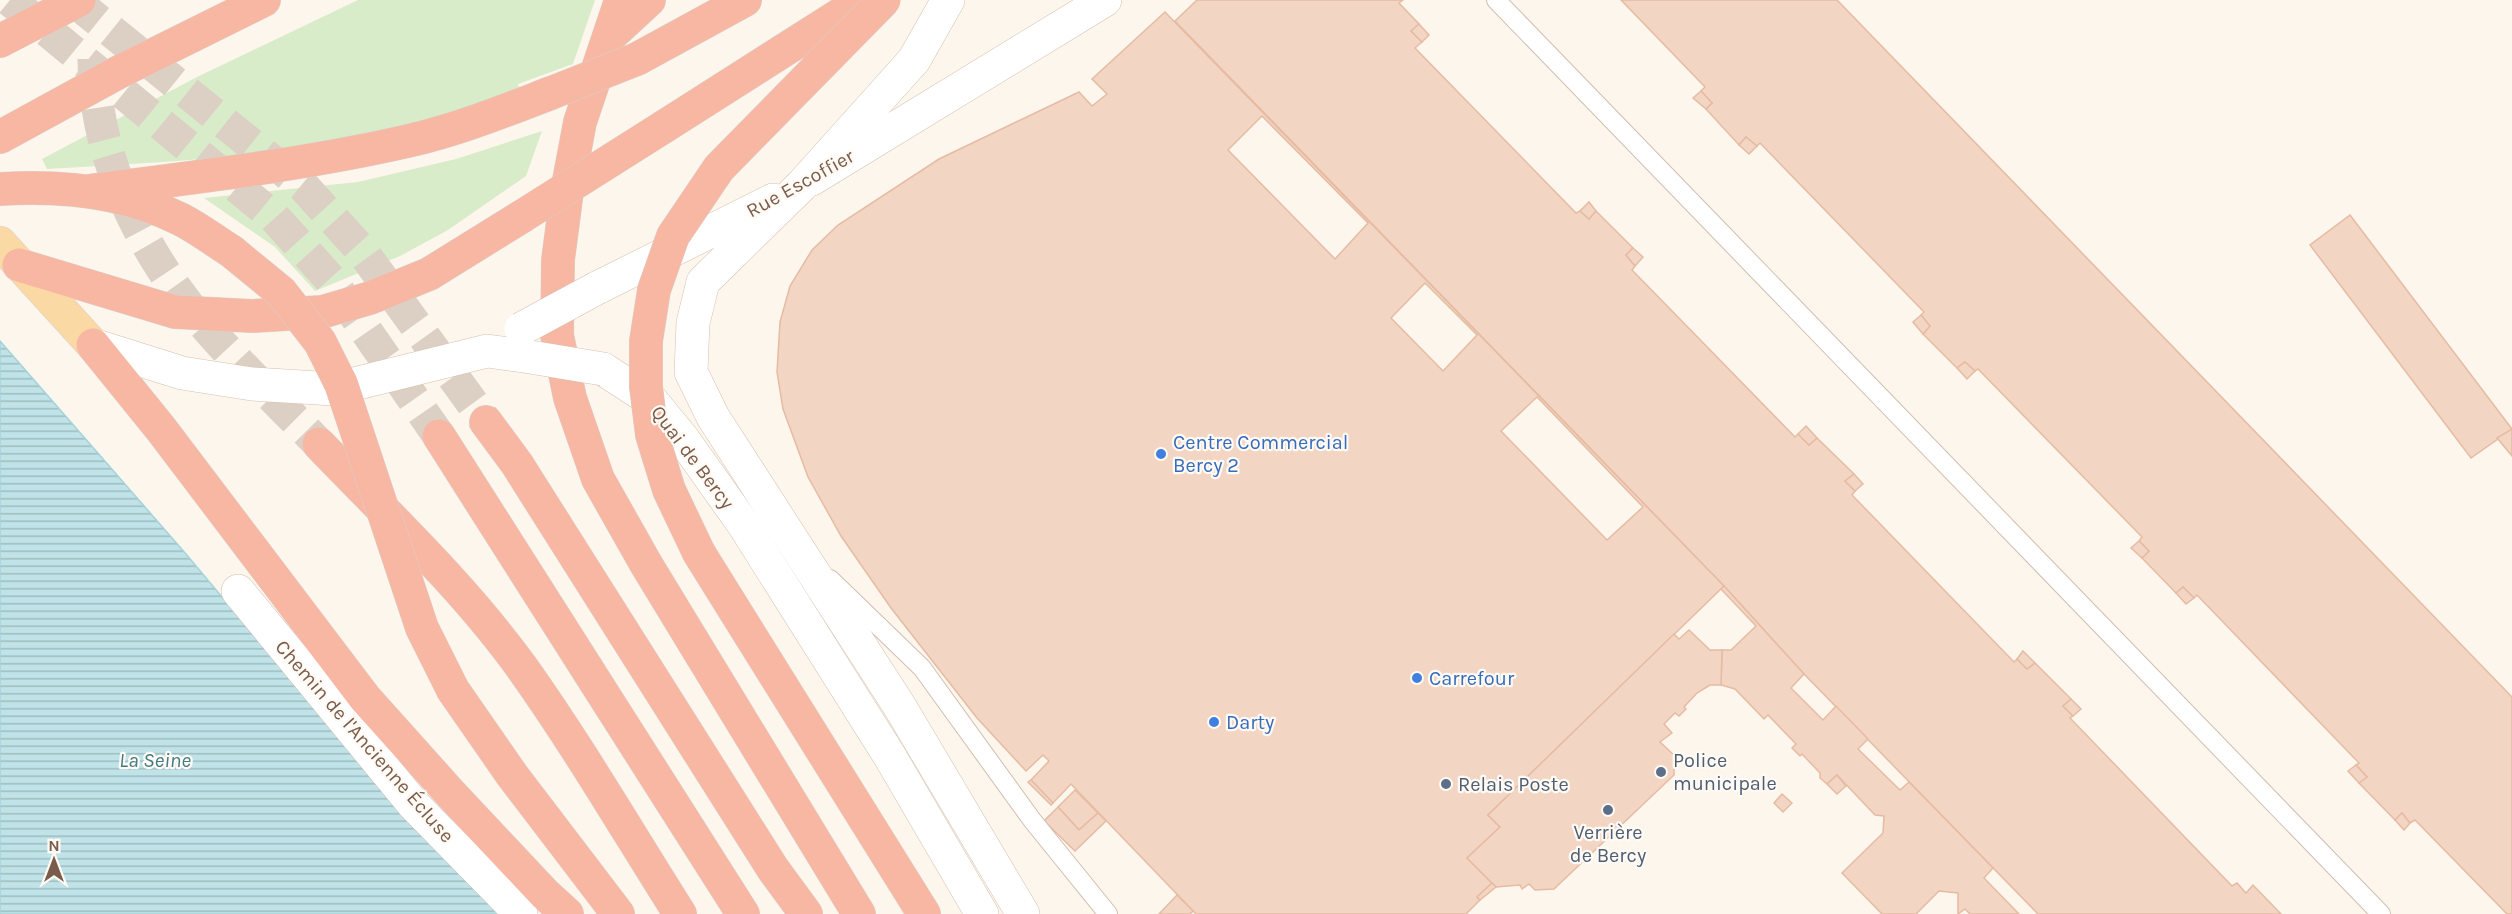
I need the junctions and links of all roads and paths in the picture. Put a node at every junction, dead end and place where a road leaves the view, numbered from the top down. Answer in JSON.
{"nodes":[{"id":1,"x":79,"y":0,"type":"edge"},
{"id":2,"x":264,"y":0,"type":"edge"},
{"id":3,"x":621,"y":0,"type":"edge"},
{"id":4,"x":649,"y":0,"type":"edge"},
{"id":5,"x":745,"y":0,"type":"edge"},
{"id":6,"x":863,"y":0,"type":"edge"},
{"id":7,"x":884,"y":0,"type":"edge"},
{"id":8,"x":948,"y":0,"type":"edge"},
{"id":9,"x":1105,"y":0,"type":"edge"},
{"id":10,"x":1496,"y":0,"type":"edge"},
{"id":11,"x":609,"y":37,"type":"junction"},
{"id":12,"x":0,"y":41,"type":"edge"},
{"id":13,"x":2,"y":136,"type":"edge"},
{"id":14,"x":801,"y":186,"type":"junction"},
{"id":15,"x":0,"y":189,"type":"edge"},
{"id":16,"x":89,"y":190,"type":"junction"},
{"id":17,"x":10,"y":254,"type":"edge"},
{"id":18,"x":522,"y":343,"type":"junction"},
{"id":19,"x":93,"y":345,"type":"junction"},
{"id":20,"x":486,"y":422,"type":"tunnel mouth"},
{"id":21,"x":439,"y":436,"type":"tunnel mouth"},
{"id":22,"x":319,"y":444,"type":"tunnel mouth"},
{"id":23,"x":796,"y":545,"type":"junction"},
{"id":24,"x":238,"y":591,"type":"dead end"},
{"id":25,"x":521,"y":914,"type":"edge"},
{"id":26,"x":567,"y":914,"type":"edge"},
{"id":27,"x":618,"y":914,"type":"edge"},
{"id":28,"x":680,"y":914,"type":"edge"},
{"id":29,"x":743,"y":914,"type":"edge"},
{"id":30,"x":806,"y":914,"type":"edge"},
{"id":31,"x":859,"y":914,"type":"edge"},
{"id":32,"x":924,"y":914,"type":"edge"},
{"id":33,"x":982,"y":914,"type":"edge"},
{"id":34,"x":1023,"y":914,"type":"edge"},
{"id":35,"x":1108,"y":914,"type":"edge"},
{"id":36,"x":2381,"y":914,"type":"edge"}],
"edges":[{"from":1,"to":12,"type":"highway"},
{"from":2,"to":13,"type":"highway"},
{"from":3,"to":11,"type":"highway"},
{"from":4,"to":11,"type":"highway"},
{"from":5,"to":16,"type":"highway","bridge":true},
{"from":6,"to":17,"type":"highway","bridge":true},
{"from":7,"to":32,"type":"highway","bridge":true},
{"from":8,"to":14,"type":"main road"},
{"from":9,"to":14,"type":"main road","name":"Rue Escoffier"},
{"from":10,"to":36,"type":"lane"},
{"from":11,"to":31,"type":"highway"},
{"from":14,"to":18,"type":"main road","name":"Rue Escoffier","bridge":true},
{"from":14,"to":23,"type":"main road","name":"Quai de Bercy"},
{"from":15,"to":16,"type":"highway"},
{"from":16,"to":27,"type":"highway","bridge":true},
{"from":17,"to":19,"type":"main road"},
{"from":18,"to":19,"type":"main road","name":"Quai de Bercy"},
{"from":18,"to":33,"type":"main road","name":"Quai de Bercy","bridge":true},
{"from":19,"to":26,"type":"highway"},
{"from":20,"to":30,"type":"highway"},
{"from":21,"to":29,"type":"highway"},
{"from":22,"to":28,"type":"highway"},
{"from":23,"to":34,"type":"main road","name":"Quai de Bercy"},
{"from":23,"to":35,"type":"lane"},
{"from":24,"to":25,"type":"main road","name":"Chemin de l'Ancienne Écluse"}]}
